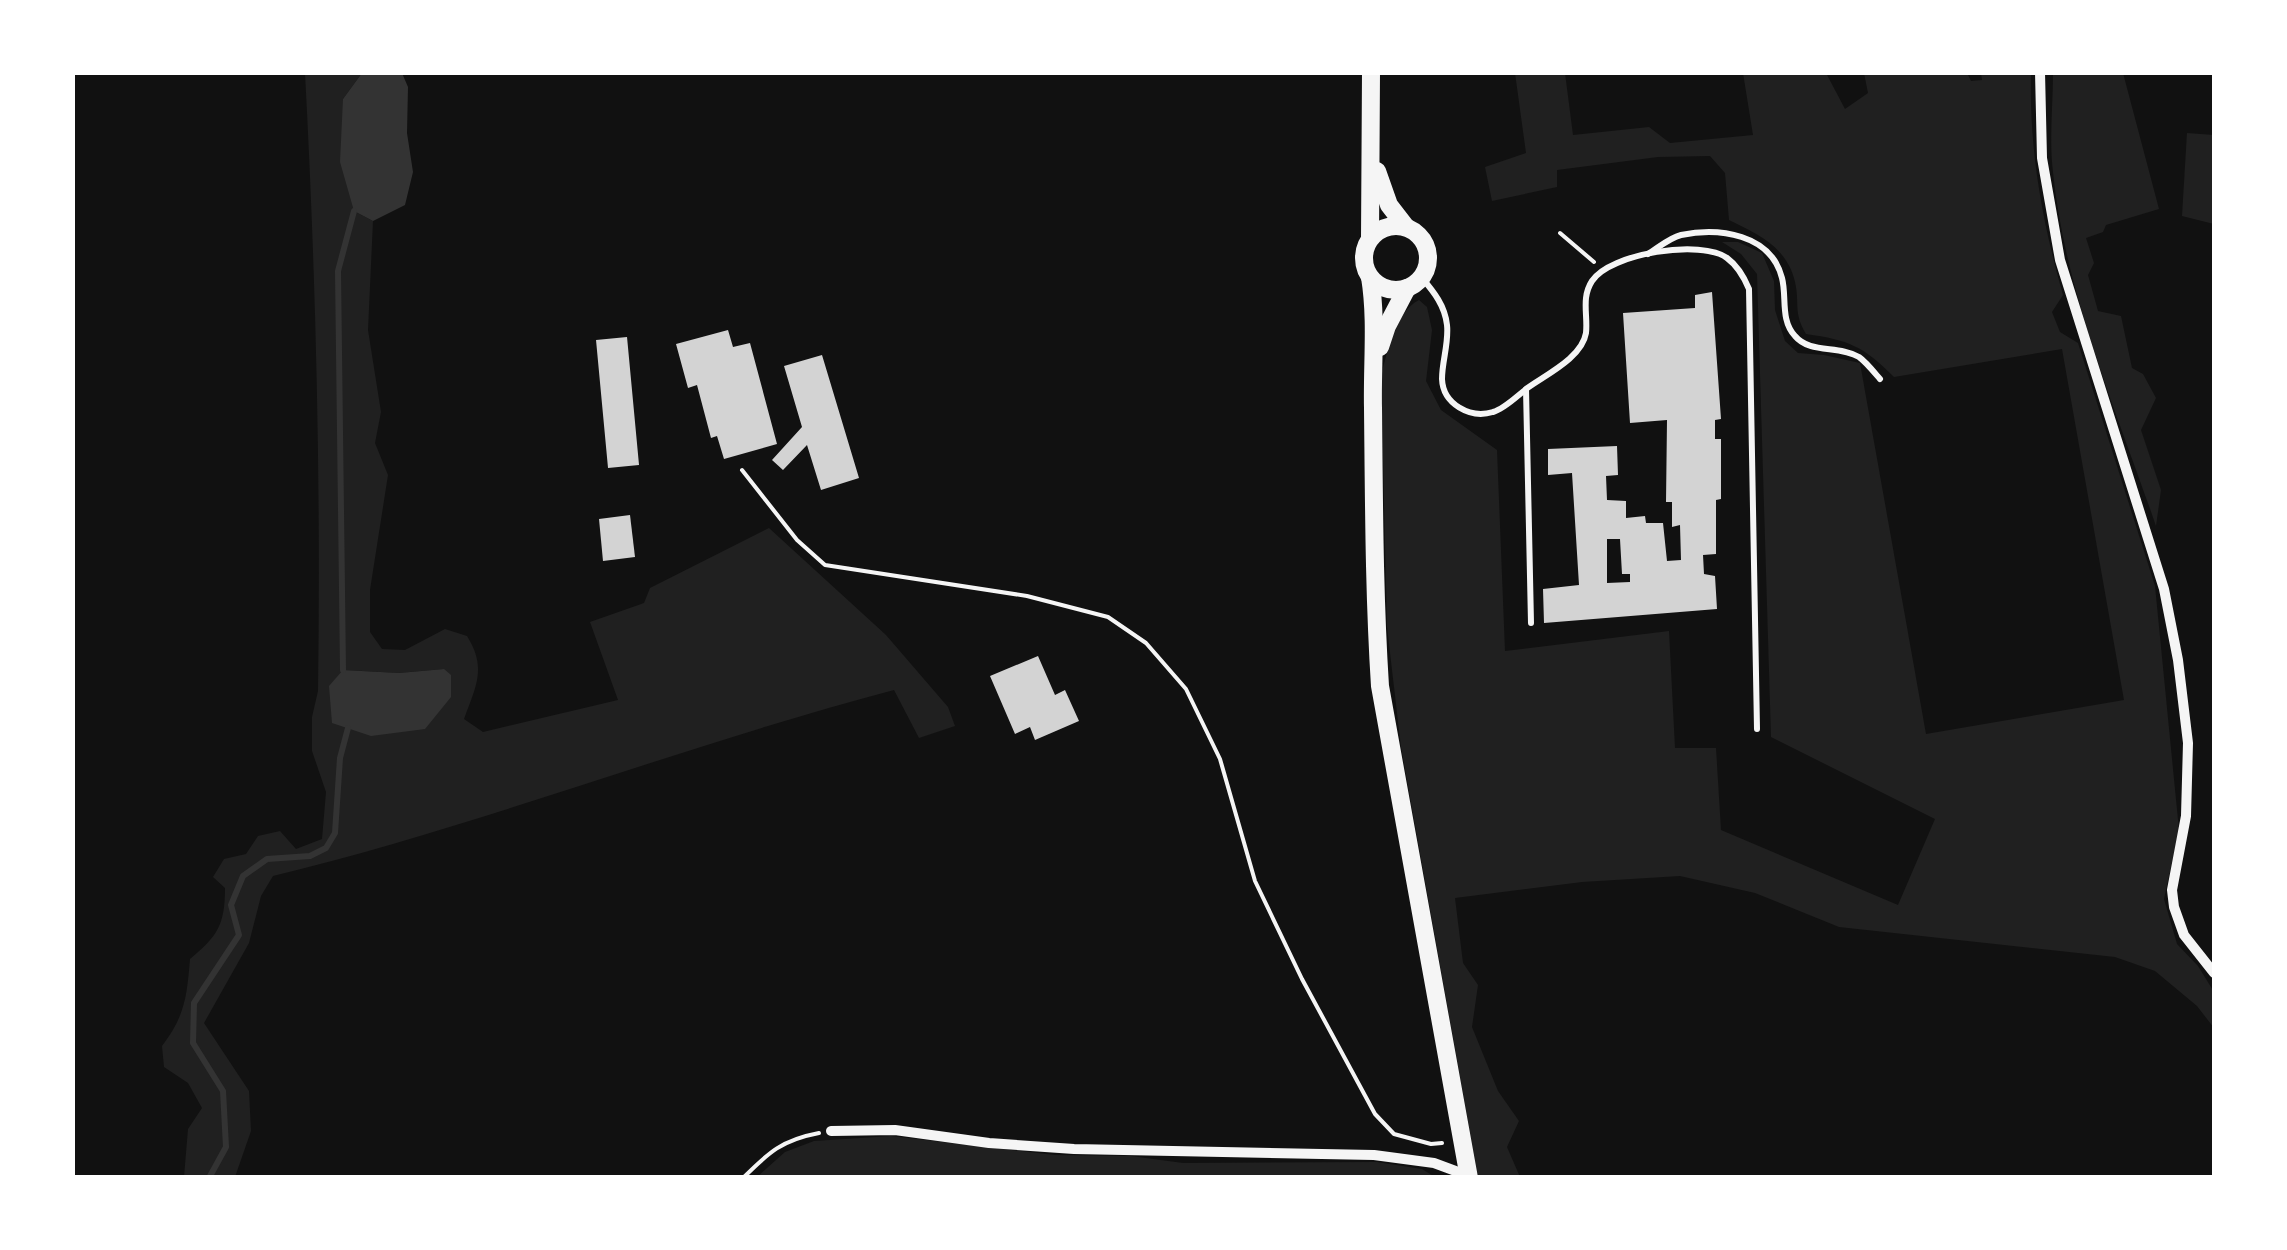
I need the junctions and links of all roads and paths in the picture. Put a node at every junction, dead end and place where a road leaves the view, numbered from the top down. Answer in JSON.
{"nodes":[{"id":1,"x":1371,"y":72,"type":"edge"},
{"id":2,"x":2040,"y":72,"type":"edge"},
{"id":3,"x":1371,"y":152,"type":"junction"},
{"id":4,"x":1406,"y":227,"type":"junction"},
{"id":5,"x":1560,"y":233,"type":"dead end"},
{"id":6,"x":1370,"y":238,"type":"junction"},
{"id":7,"x":1646,"y":255,"type":"junction"},
{"id":8,"x":1603,"y":270,"type":"junction"},
{"id":9,"x":1370,"y":277,"type":"junction"},
{"id":10,"x":1414,"y":283,"type":"junction"},
{"id":11,"x":1372,"y":372,"type":"junction"},
{"id":12,"x":1880,"y":379,"type":"dead end"},
{"id":13,"x":1526,"y":389,"type":"junction"},
{"id":14,"x":742,"y":470,"type":"dead end"},
{"id":15,"x":1530,"y":623,"type":"dead end"},
{"id":16,"x":1757,"y":729,"type":"dead end"},
{"id":17,"x":2214,"y":972,"type":"edge"},
{"id":18,"x":831,"y":1131,"type":"joint"},
{"id":19,"x":1464,"y":1142,"type":"junction"},
{"id":20,"x":1469,"y":1177,"type":"edge"},
{"id":21,"x":743,"y":1178,"type":"edge"}],
"edges":[{"from":1,"to":3,"type":"main road"},
{"from":2,"to":17,"type":"street"},
{"from":3,"to":4,"type":"main road"},
{"from":3,"to":6,"type":"main road"},
{"from":4,"to":6,"type":"main road"},
{"from":4,"to":10,"type":"main road"},
{"from":5,"to":8,"type":"path"},
{"from":6,"to":9,"type":"main road"},
{"from":7,"to":8,"type":"lane"},
{"from":7,"to":12,"type":"lane"},
{"from":7,"to":16,"type":"lane"},
{"from":8,"to":13,"type":"lane"},
{"from":9,"to":10,"type":"main road"},
{"from":9,"to":11,"type":"main road"},
{"from":10,"to":11,"type":"main road"},
{"from":10,"to":13,"type":"lane"},
{"from":11,"to":19,"type":"main road"},
{"from":13,"to":15,"type":"lane"},
{"from":14,"to":19,"type":"path"},
{"from":18,"to":20,"type":"street"},
{"from":18,"to":21,"type":"path"},
{"from":19,"to":20,"type":"main road"}]}
